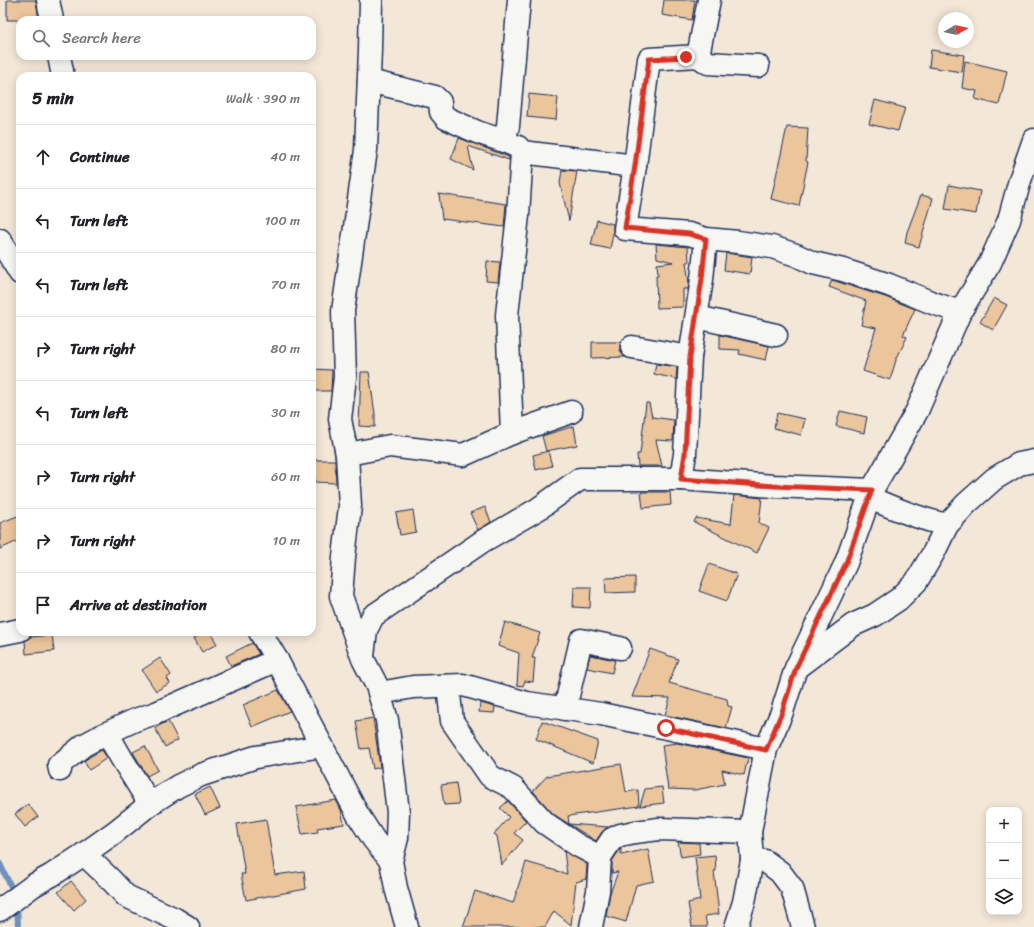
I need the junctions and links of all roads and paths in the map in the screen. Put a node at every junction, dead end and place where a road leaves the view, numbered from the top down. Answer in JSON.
{"nodes":[{"id":1,"x":48,"y":0,"type":"edge"},
{"id":2,"x":371,"y":0,"type":"edge"},
{"id":3,"x":519,"y":0,"type":"edge"},
{"id":4,"x":709,"y":0,"type":"edge"},
{"id":5,"x":51,"y":16,"type":"edge"},
{"id":6,"x":698,"y":56,"type":"junction"},
{"id":7,"x":60,"y":60,"type":"edge"},
{"id":8,"x":758,"y":66,"type":"dead end"},
{"id":9,"x":62,"y":72,"type":"edge"},
{"id":10,"x":369,"y":81,"type":"junction"},
{"id":11,"x":1034,"y":140,"type":"edge"},
{"id":12,"x":513,"y":146,"type":"junction"},
{"id":13,"x":635,"y":166,"type":"junction"},
{"id":14,"x":706,"y":239,"type":"junction"},
{"id":15,"x":0,"y":240,"type":"edge"},
{"id":16,"x":11,"y":266,"type":"edge"},
{"id":17,"x":960,"y":312,"type":"junction"},
{"id":18,"x":697,"y":317,"type":"junction"},
{"id":19,"x":776,"y":335,"type":"dead end"},
{"id":20,"x":632,"y":347,"type":"dead end"},
{"id":21,"x":690,"y":357,"type":"junction"},
{"id":22,"x":571,"y":412,"type":"dead end"},
{"id":23,"x":512,"y":433,"type":"junction"},
{"id":24,"x":347,"y":455,"type":"junction"},
{"id":25,"x":1034,"y":461,"type":"edge"},
{"id":26,"x":681,"y":479,"type":"junction"},
{"id":27,"x":871,"y":494,"type":"junction"},
{"id":28,"x":947,"y":525,"type":"junction"},
{"id":29,"x":16,"y":631,"type":"edge"},
{"id":30,"x":0,"y":634,"type":"edge"},
{"id":31,"x":262,"y":636,"type":"edge"},
{"id":32,"x":620,"y":648,"type":"dead end"},
{"id":33,"x":363,"y":659,"type":"junction"},
{"id":34,"x":277,"y":660,"type":"junction"},
{"id":35,"x":796,"y":668,"type":"junction"},
{"id":36,"x":448,"y":686,"type":"junction"},
{"id":37,"x":380,"y":693,"type":"junction"},
{"id":38,"x":565,"y":709,"type":"junction"},
{"id":39,"x":105,"y":734,"type":"junction"},
{"id":40,"x":322,"y":746,"type":"junction"},
{"id":41,"x":766,"y":750,"type":"junction"},
{"id":42,"x":60,"y":770,"type":"dead end"},
{"id":43,"x":150,"y":804,"type":"junction"},
{"id":44,"x":750,"y":832,"type":"junction"},
{"id":45,"x":84,"y":854,"type":"junction"},
{"id":46,"x":600,"y":856,"type":"junction"},
{"id":47,"x":752,"y":860,"type":"junction"},
{"id":48,"x":391,"y":861,"type":"junction"},
{"id":49,"x":0,"y":910,"type":"edge"},
{"id":50,"x":188,"y":927,"type":"edge"},
{"id":51,"x":406,"y":927,"type":"edge"},
{"id":52,"x":591,"y":927,"type":"edge"},
{"id":53,"x":736,"y":927,"type":"edge"},
{"id":54,"x":803,"y":927,"type":"edge"}],
"edges":[{"from":1,"to":5,"type":"street"},
{"from":2,"to":10,"type":"street"},
{"from":3,"to":12,"type":"street"},
{"from":4,"to":6,"type":"street"},
{"from":6,"to":8,"type":"street"},
{"from":6,"to":13,"type":"street"},
{"from":7,"to":9,"type":"street"},
{"from":10,"to":12,"type":"street"},
{"from":10,"to":24,"type":"street"},
{"from":11,"to":17,"type":"street"},
{"from":12,"to":13,"type":"street"},
{"from":12,"to":23,"type":"street"},
{"from":13,"to":14,"type":"street"},
{"from":14,"to":17,"type":"street"},
{"from":14,"to":18,"type":"street"},
{"from":15,"to":16,"type":"street"},
{"from":17,"to":27,"type":"street"},
{"from":18,"to":19,"type":"street"},
{"from":18,"to":21,"type":"street"},
{"from":20,"to":21,"type":"street"},
{"from":21,"to":26,"type":"street"},
{"from":22,"to":23,"type":"street"},
{"from":23,"to":24,"type":"street"},
{"from":24,"to":33,"type":"street"},
{"from":25,"to":28,"type":"street"},
{"from":26,"to":27,"type":"street"},
{"from":26,"to":33,"type":"street"},
{"from":27,"to":28,"type":"street"},
{"from":27,"to":35,"type":"street"},
{"from":28,"to":35,"type":"street"},
{"from":29,"to":30,"type":"street"},
{"from":31,"to":34,"type":"street"},
{"from":32,"to":38,"type":"street"},
{"from":33,"to":37,"type":"street"},
{"from":34,"to":39,"type":"street"},
{"from":34,"to":40,"type":"street"},
{"from":35,"to":41,"type":"street"},
{"from":36,"to":37,"type":"street"},
{"from":36,"to":38,"type":"street"},
{"from":36,"to":46,"type":"street"},
{"from":37,"to":48,"type":"street"},
{"from":38,"to":41,"type":"street"},
{"from":39,"to":42,"type":"street"},
{"from":39,"to":43,"type":"street"},
{"from":40,"to":43,"type":"street"},
{"from":40,"to":48,"type":"street"},
{"from":41,"to":44,"type":"street"},
{"from":43,"to":45,"type":"street"},
{"from":44,"to":46,"type":"street"},
{"from":44,"to":47,"type":"street"},
{"from":45,"to":49,"type":"street"},
{"from":45,"to":50,"type":"street"},
{"from":46,"to":52,"type":"street"},
{"from":47,"to":53,"type":"street"},
{"from":47,"to":54,"type":"street"},
{"from":48,"to":51,"type":"street"}]}
